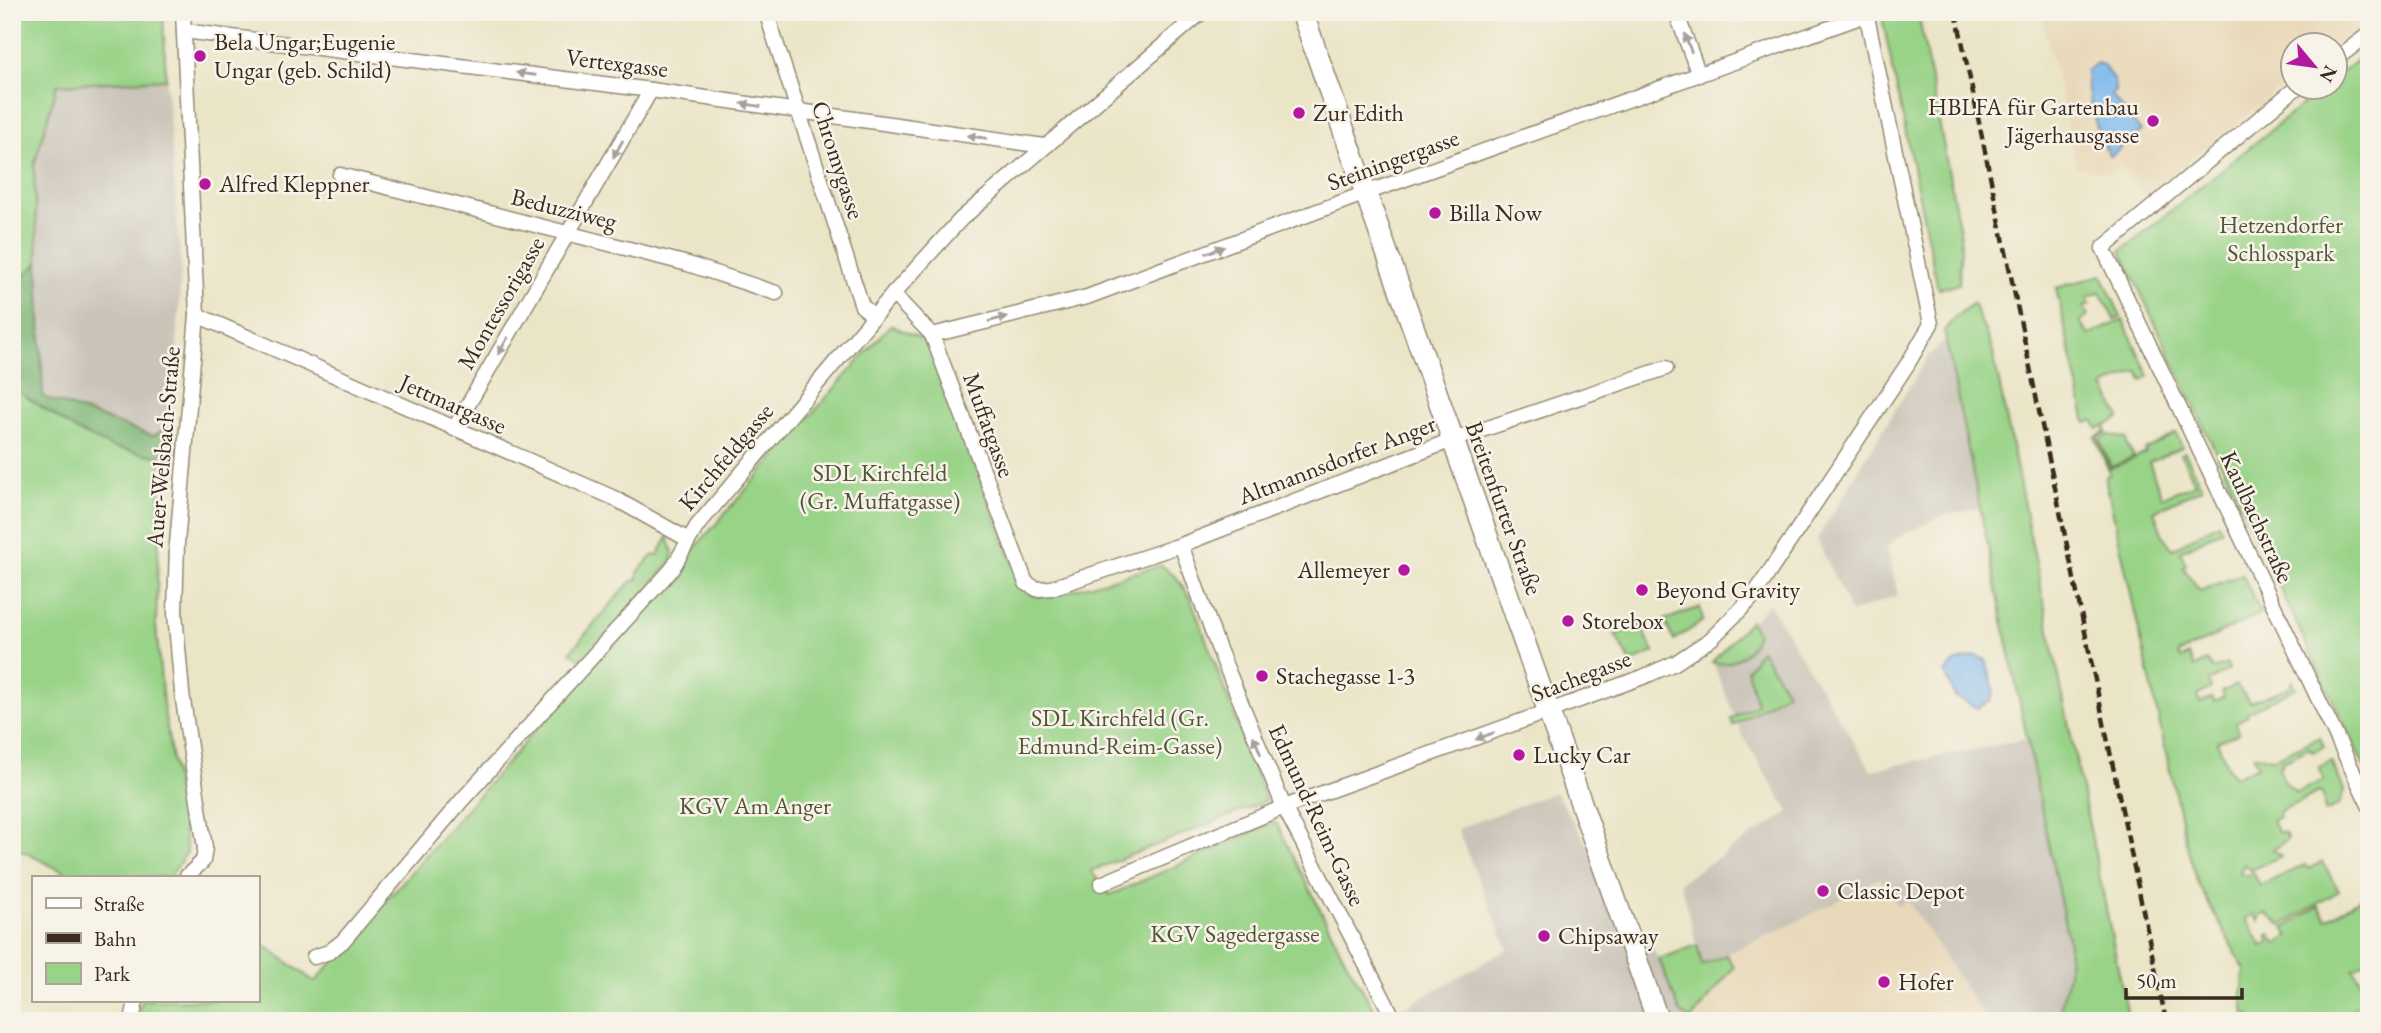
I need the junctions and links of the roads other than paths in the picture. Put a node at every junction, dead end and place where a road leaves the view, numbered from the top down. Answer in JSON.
{"nodes":[{"id":1,"x":183,"y":12,"type":"edge"},
{"id":2,"x":766,"y":12,"type":"edge"},
{"id":3,"x":1202,"y":12,"type":"edge"},
{"id":4,"x":1302,"y":12,"type":"edge"},
{"id":5,"x":1676,"y":12,"type":"edge"},
{"id":6,"x":1866,"y":13,"type":"edge"},
{"id":7,"x":184,"y":31,"type":"junction"},
{"id":8,"x":2369,"y":34,"type":"edge"},
{"id":9,"x":2350,"y":48,"type":"edge"},
{"id":10,"x":1699,"y":75,"type":"junction"},
{"id":11,"x":651,"y":90,"type":"junction"},
{"id":12,"x":2280,"y":101,"type":"edge"},
{"id":13,"x":798,"y":112,"type":"junction"},
{"id":14,"x":1044,"y":146,"type":"junction"},
{"id":15,"x":340,"y":175,"type":"dead end"},
{"id":16,"x":1366,"y":193,"type":"junction"},
{"id":17,"x":568,"y":233,"type":"junction"},
{"id":18,"x":776,"y":293,"type":"dead end"},
{"id":19,"x":893,"y":294,"type":"junction"},
{"id":20,"x":197,"y":315,"type":"junction"},
{"id":21,"x":874,"y":316,"type":"junction"},
{"id":22,"x":932,"y":335,"type":"junction"},
{"id":23,"x":1666,"y":368,"type":"dead end"},
{"id":24,"x":454,"y":429,"type":"junction"},
{"id":25,"x":1452,"y":440,"type":"junction"},
{"id":26,"x":687,"y":539,"type":"junction"},
{"id":27,"x":1181,"y":545,"type":"junction"},
{"id":28,"x":1026,"y":583,"type":"joint"},
{"id":29,"x":1549,"y":712,"type":"junction"},
{"id":30,"x":2369,"y":805,"type":"edge"},
{"id":31,"x":1284,"y":807,"type":"junction"},
{"id":32,"x":187,"y":876,"type":"edge"},
{"id":33,"x":1101,"y":884,"type":"dead end"},
{"id":34,"x":314,"y":957,"type":"dead end"},
{"id":35,"x":136,"y":1002,"type":"edge"},
{"id":36,"x":132,"y":1021,"type":"edge"},
{"id":37,"x":1395,"y":1021,"type":"edge"},
{"id":38,"x":1658,"y":1021,"type":"edge"}],
"edges":[{"from":1,"to":7,"type":"street","name":"Auer-Welsbach-Straße"},
{"from":2,"to":13,"type":"street","name":"Chromygasse"},
{"from":3,"to":14,"type":"street","name":"Kirchfeldgasse"},
{"from":4,"to":16,"type":"main road","name":"Breitenfurter Straße"},
{"from":10,"to":5,"type":"street","one_way":true},
{"from":6,"to":10,"type":"street","name":"Steiningergasse"},
{"from":6,"to":29,"type":"street","name":"Stachegasse"},
{"from":11,"to":7,"type":"street","name":"Vertexgasse","one_way":true},
{"from":7,"to":20,"type":"street","name":"Auer-Welsbach-Straße"},
{"from":8,"to":9,"type":"street"},
{"from":10,"to":16,"type":"street","name":"Steiningergasse"},
{"from":13,"to":11,"type":"street","name":"Vertexgasse","one_way":true},
{"from":11,"to":17,"type":"street","name":"Montessorigasse","one_way":true},
{"from":12,"to":30,"type":"street","name":"Kaulbachstraße"},
{"from":14,"to":13,"type":"street","name":"Vertexgasse","one_way":true},
{"from":13,"to":21,"type":"street","name":"Chromygasse"},
{"from":14,"to":19,"type":"street","name":"Kirchfeldgasse"},
{"from":15,"to":17,"type":"street","name":"Beduzziweg"},
{"from":22,"to":16,"type":"street","name":"Steiningergasse","one_way":true},
{"from":16,"to":25,"type":"main road","name":"Breitenfurter Straße"},
{"from":17,"to":18,"type":"street","name":"Beduzziweg"},
{"from":17,"to":24,"type":"street","name":"Montessorigasse","one_way":true},
{"from":19,"to":21,"type":"street","name":"Kirchfeldgasse"},
{"from":19,"to":22,"type":"street","name":"Muffatgasse"},
{"from":20,"to":24,"type":"street","name":"Jettmargasse"},
{"from":20,"to":32,"type":"street","name":"Auer-Welsbach-Straße"},
{"from":21,"to":26,"type":"street","name":"Kirchfeldgasse"},
{"from":22,"to":28,"type":"street","name":"Muffatgasse"},
{"from":23,"to":25,"type":"street","name":"Altmannsdorfer Anger"},
{"from":24,"to":26,"type":"street","name":"Jettmargasse"},
{"from":25,"to":27,"type":"street","name":"Altmannsdorfer Anger"},
{"from":25,"to":29,"type":"main road","name":"Breitenfurter Straße"},
{"from":26,"to":34,"type":"street","name":"Kirchfeldgasse"},
{"from":27,"to":28,"type":"street","name":"Altmannsdorfer Anger"},
{"from":31,"to":27,"type":"street","name":"Edmund-Reim-Gasse","one_way":true},
{"from":29,"to":31,"type":"street","name":"Stachegasse","one_way":true},
{"from":29,"to":38,"type":"main road","name":"Breitenfurter Straße"},
{"from":31,"to":33,"type":"street","name":"Stachegasse"},
{"from":31,"to":37,"type":"street","name":"Edmund-Reim-Gasse"},
{"from":35,"to":36,"type":"street"}]}
